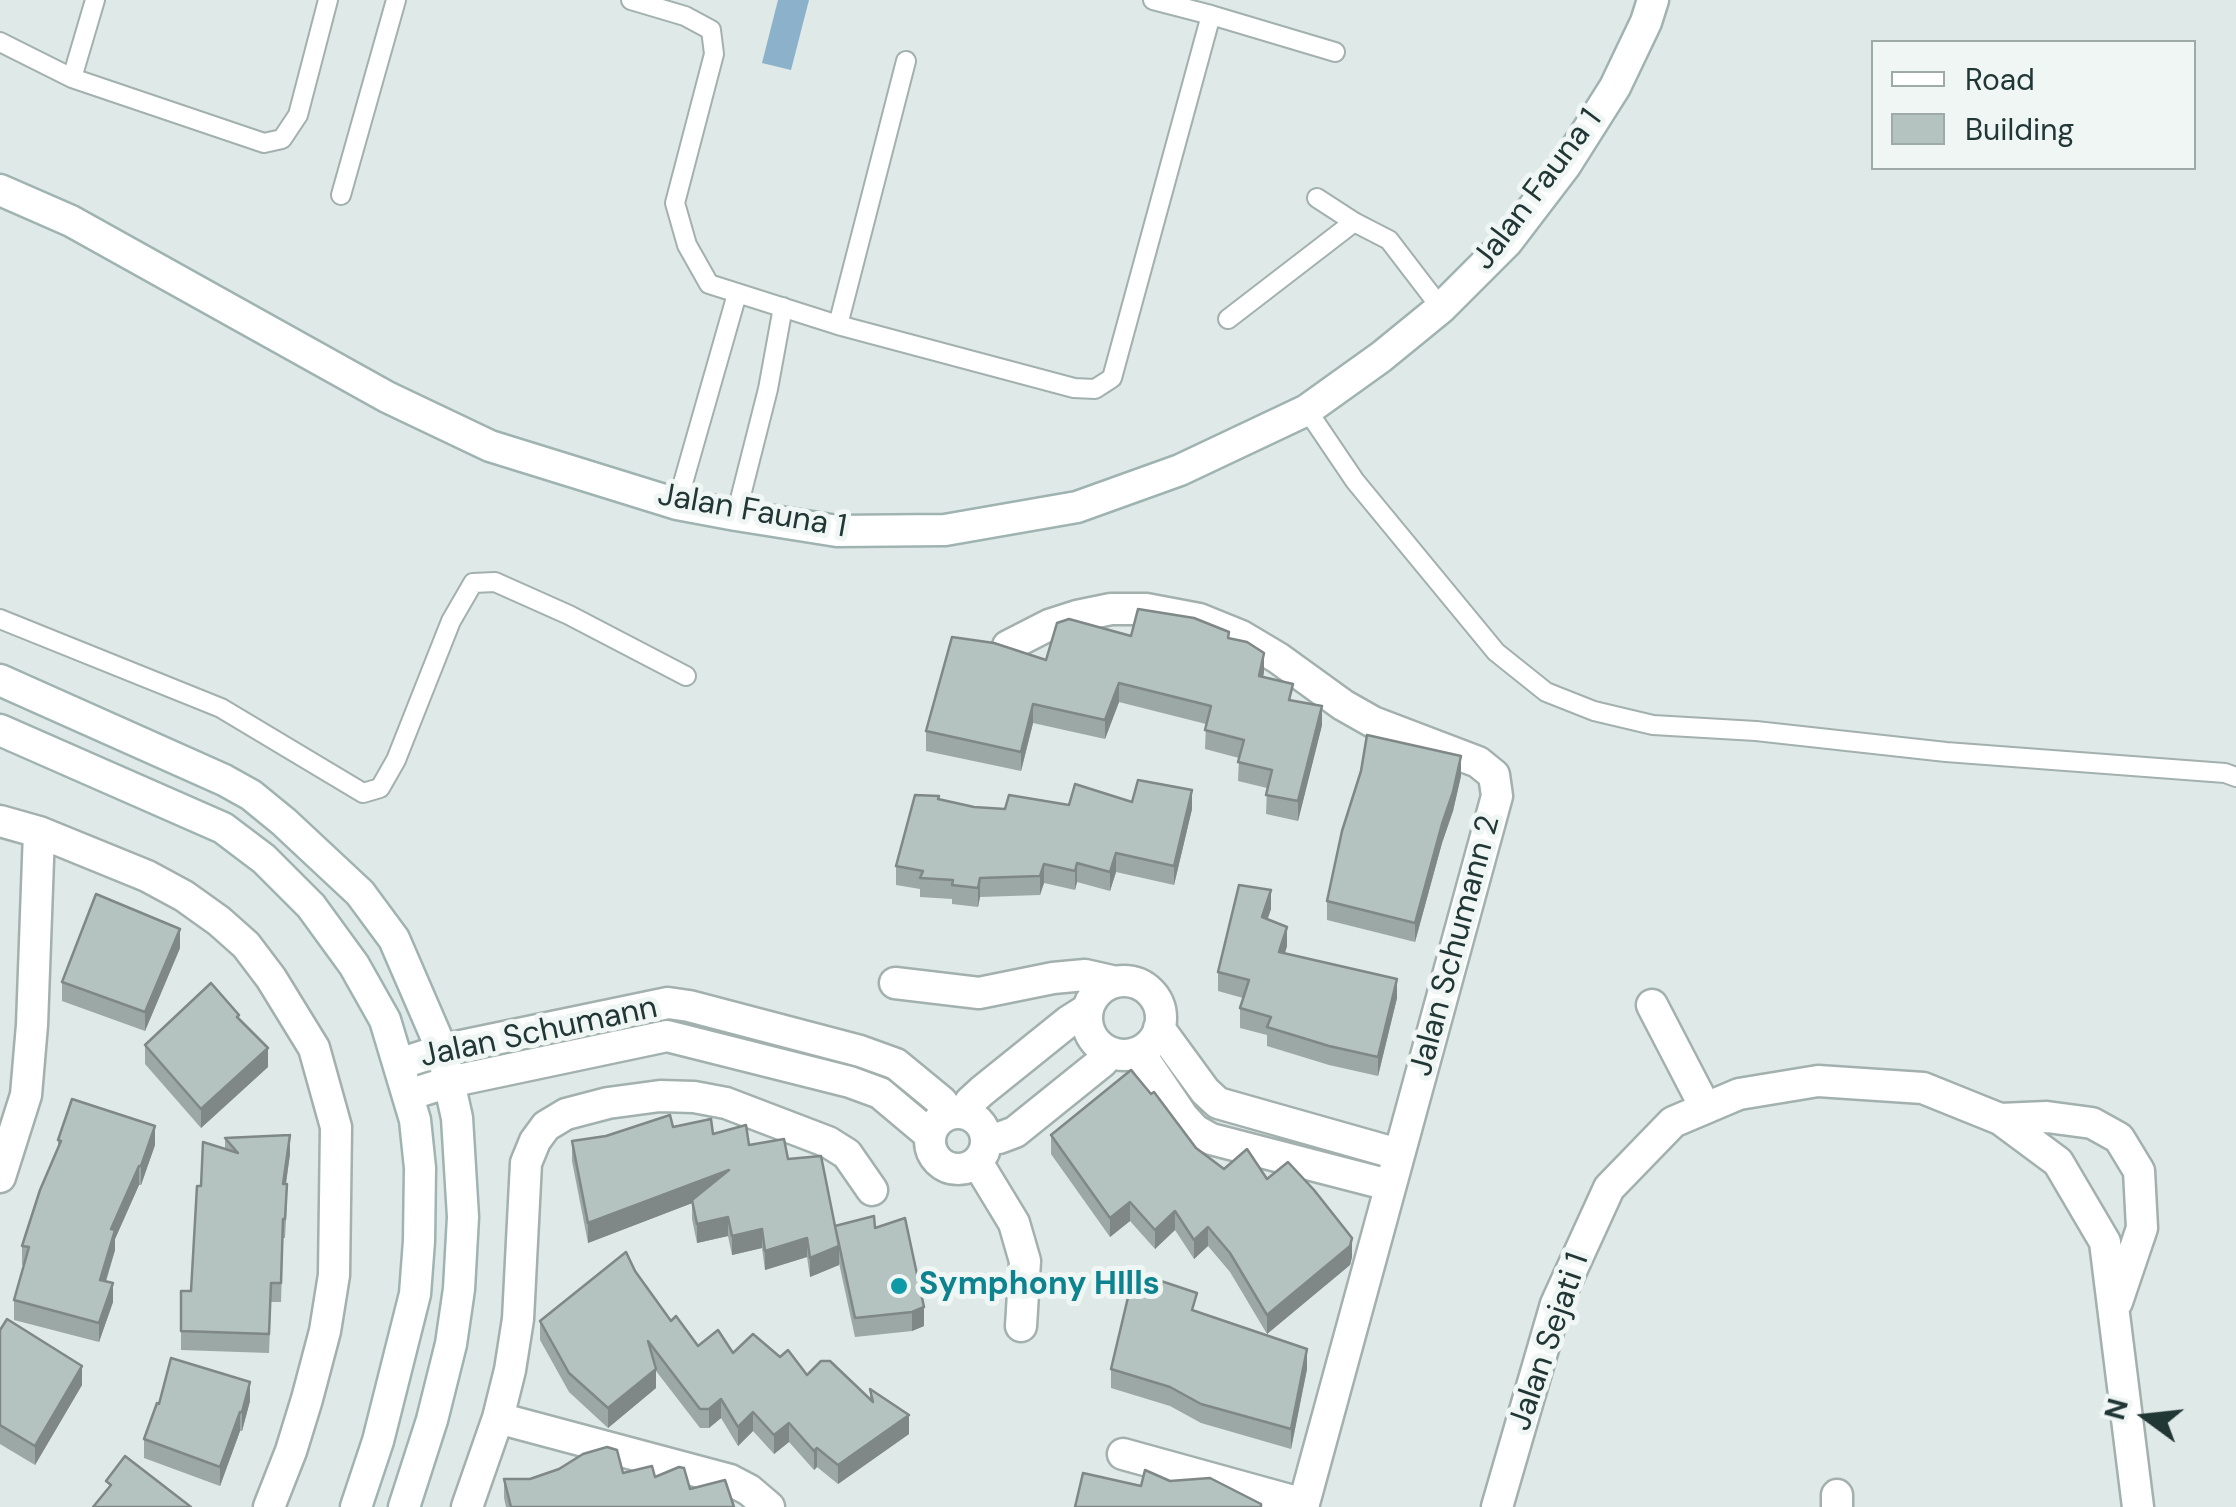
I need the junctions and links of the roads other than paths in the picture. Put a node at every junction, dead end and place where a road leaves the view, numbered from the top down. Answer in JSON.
{"nodes":[{"id":1,"x":95,"y":0,"type":"edge"},
{"id":2,"x":328,"y":0,"type":"edge"},
{"id":3,"x":396,"y":0,"type":"edge"},
{"id":4,"x":631,"y":0,"type":"edge"},
{"id":5,"x":1153,"y":0,"type":"edge"},
{"id":6,"x":1653,"y":0,"type":"edge"},
{"id":7,"x":1210,"y":16,"type":"junction"},
{"id":8,"x":0,"y":42,"type":"edge"},
{"id":9,"x":1334,"y":52,"type":"dead end"},
{"id":10,"x":906,"y":61,"type":"dead end"},
{"id":11,"x":72,"y":78,"type":"junction"},
{"id":12,"x":0,"y":190,"type":"edge"},
{"id":13,"x":340,"y":196,"type":"dead end"},
{"id":14,"x":1317,"y":198,"type":"dead end"},
{"id":15,"x":1354,"y":222,"type":"junction"},
{"id":16,"x":737,"y":294,"type":"junction"},
{"id":17,"x":783,"y":307,"type":"junction"},
{"id":18,"x":1441,"y":308,"type":"junction"},
{"id":19,"x":1228,"y":319,"type":"dead end"},
{"id":20,"x":838,"y":325,"type":"junction"},
{"id":21,"x":1307,"y":410,"type":"junction"},
{"id":22,"x":677,"y":504,"type":"junction"},
{"id":23,"x":736,"y":515,"type":"junction"},
{"id":24,"x":0,"y":620,"type":"edge"},
{"id":25,"x":1008,"y":646,"type":"edge"},
{"id":26,"x":686,"y":676,"type":"dead end"},
{"id":27,"x":0,"y":680,"type":"edge"},
{"id":28,"x":0,"y":730,"type":"edge"},
{"id":29,"x":2236,"y":777,"type":"edge"},
{"id":30,"x":0,"y":820,"type":"edge"},
{"id":31,"x":39,"y":832,"type":"junction"},
{"id":32,"x":1116,"y":982,"type":"junction"},
{"id":33,"x":894,"y":983,"type":"dead end"},
{"id":34,"x":1652,"y":1005,"type":"dead end"},
{"id":35,"x":1088,"y":1009,"type":"junction"},
{"id":36,"x":1159,"y":1028,"type":"junction"},
{"id":37,"x":442,"y":1050,"type":"junction"},
{"id":38,"x":1124,"y":1052,"type":"junction"},
{"id":39,"x":398,"y":1064,"type":"junction"},
{"id":40,"x":449,"y":1082,"type":"junction"},
{"id":41,"x":408,"y":1095,"type":"junction"},
{"id":42,"x":1218,"y":1103,"type":"junction"},
{"id":43,"x":1705,"y":1107,"type":"junction"},
{"id":44,"x":2000,"y":1119,"type":"junction"},
{"id":45,"x":949,"y":1121,"type":"junction"},
{"id":46,"x":1210,"y":1139,"type":"junction"},
{"id":47,"x":982,"y":1151,"type":"junction"},
{"id":48,"x":1394,"y":1170,"type":"junction"},
{"id":49,"x":0,"y":1177,"type":"edge"},
{"id":50,"x":872,"y":1190,"type":"dead end"},
{"id":51,"x":2114,"y":1309,"type":"junction"},
{"id":52,"x":1021,"y":1326,"type":"dead end"},
{"id":53,"x":498,"y":1418,"type":"junction"},
{"id":54,"x":1122,"y":1454,"type":"dead end"},
{"id":55,"x":1304,"y":1506,"type":"edge"},
{"id":56,"x":269,"y":1507,"type":"edge"},
{"id":57,"x":356,"y":1507,"type":"edge"},
{"id":58,"x":404,"y":1507,"type":"edge"},
{"id":59,"x":467,"y":1507,"type":"edge"},
{"id":60,"x":769,"y":1507,"type":"edge"},
{"id":61,"x":1497,"y":1507,"type":"edge"},
{"id":62,"x":2138,"y":1507,"type":"edge"}],
"edges":[{"from":1,"to":11,"type":"lane"},
{"from":2,"to":11,"type":"lane"},
{"from":3,"to":13,"type":"lane"},
{"from":4,"to":16,"type":"lane"},
{"from":5,"to":7,"type":"lane"},
{"from":6,"to":18,"type":"street","name":"Jalan Fauna 1"},
{"from":7,"to":9,"type":"lane"},
{"from":7,"to":20,"type":"lane"},
{"from":8,"to":11,"type":"lane"},
{"from":10,"to":20,"type":"lane"},
{"from":12,"to":22,"type":"street","name":"Jalan Fauna 1"},
{"from":14,"to":15,"type":"lane"},
{"from":15,"to":18,"type":"lane"},
{"from":15,"to":19,"type":"lane"},
{"from":16,"to":17,"type":"lane"},
{"from":16,"to":22,"type":"lane"},
{"from":17,"to":20,"type":"lane"},
{"from":17,"to":23,"type":"lane"},
{"from":18,"to":21,"type":"street","name":"Jalan Fauna 1"},
{"from":21,"to":23,"type":"street","name":"Jalan Fauna 1"},
{"from":21,"to":29,"type":"lane"},
{"from":22,"to":23,"type":"street","name":"Jalan Fauna 1"},
{"from":24,"to":26,"type":"lane"},
{"from":25,"to":48,"type":"street","name":"Jalan Schumann 2"},
{"from":27,"to":37,"type":"street"},
{"from":28,"to":39,"type":"street"},
{"from":30,"to":31,"type":"street"},
{"from":31,"to":49,"type":"street"},
{"from":31,"to":56,"type":"street"},
{"from":32,"to":33,"type":"street"},
{"from":32,"to":35,"type":"street"},
{"from":32,"to":36,"type":"street"},
{"from":34,"to":43,"type":"street"},
{"from":35,"to":38,"type":"street"},
{"from":35,"to":45,"type":"street"},
{"from":36,"to":38,"type":"street"},
{"from":36,"to":42,"type":"street"},
{"from":37,"to":39,"type":"street","name":"Jalan Schumann"},
{"from":37,"to":40,"type":"street"},
{"from":37,"to":45,"type":"street","name":"Jalan Schumann"},
{"from":38,"to":46,"type":"street"},
{"from":38,"to":47,"type":"street"},
{"from":39,"to":41,"type":"street"},
{"from":40,"to":41,"type":"street","name":"Jalan Schumann"},
{"from":40,"to":45,"type":"street","name":"Jalan Schumann"},
{"from":40,"to":58,"type":"street"},
{"from":41,"to":57,"type":"street"},
{"from":42,"to":46,"type":"street"},
{"from":42,"to":48,"type":"street"},
{"from":43,"to":44,"type":"street","name":"Jalan Sejati 1"},
{"from":43,"to":61,"type":"street","name":"Jalan Sejati 1"},
{"from":44,"to":51,"type":"street","name":"Jalan Sejati 1"},
{"from":44,"to":51,"type":"street"},
{"from":45,"to":47,"type":"street","name":"Jalan Schumann"},
{"from":45,"to":47,"type":"street","name":"Jalan Schumann"},
{"from":46,"to":48,"type":"street"},
{"from":47,"to":52,"type":"street","name":"Jalan Schumann"},
{"from":48,"to":55,"type":"street"},
{"from":50,"to":53,"type":"street"},
{"from":51,"to":62,"type":"street","name":"Jalan Sejati 1"},
{"from":53,"to":59,"type":"street"},
{"from":53,"to":60,"type":"street"},
{"from":54,"to":55,"type":"street"}]}
